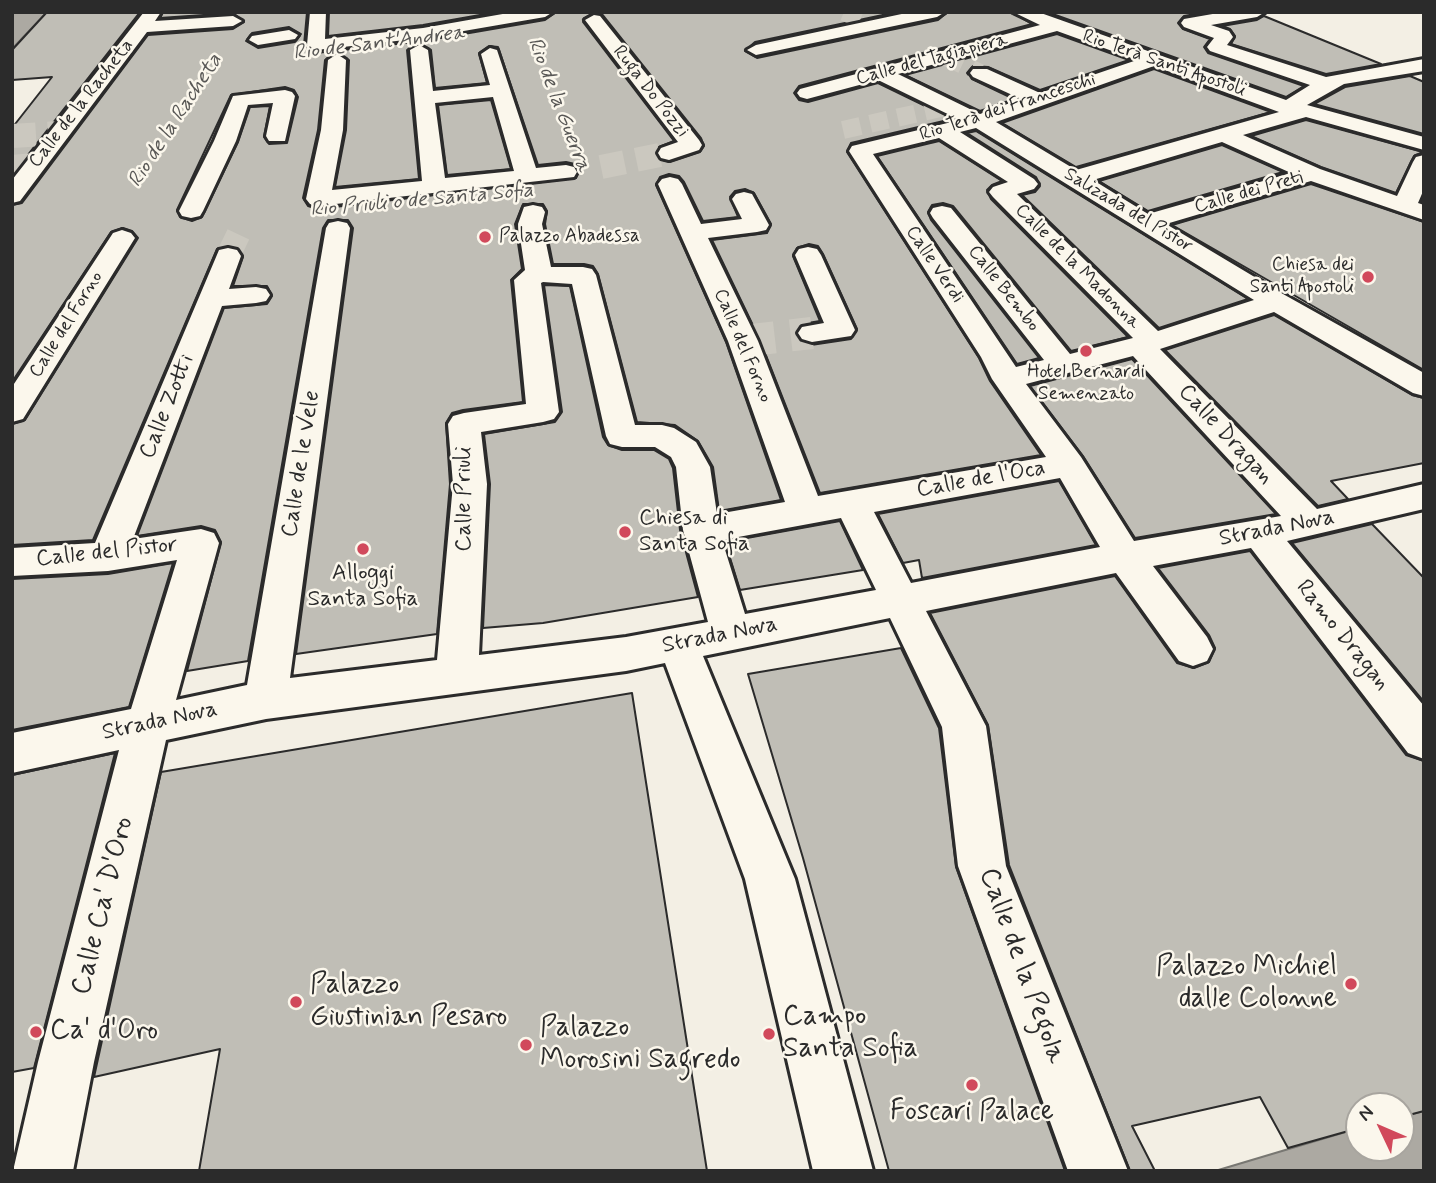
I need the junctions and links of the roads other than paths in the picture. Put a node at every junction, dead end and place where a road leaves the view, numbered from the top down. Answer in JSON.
{"nodes":[{"id":1,"x":545,"y":12,"type":"edge"},
{"id":2,"x":937,"y":12,"type":"edge"},
{"id":3,"x":1021,"y":12,"type":"edge"},
{"id":4,"x":1257,"y":12,"type":"edge"},
{"id":5,"x":903,"y":15,"type":"edge"},
{"id":6,"x":147,"y":20,"type":"edge"},
{"id":7,"x":594,"y":20,"type":"dead end"},
{"id":8,"x":793,"y":21,"type":"dead end"},
{"id":9,"x":233,"y":22,"type":"dead end"},
{"id":10,"x":1056,"y":26,"type":"junction"},
{"id":11,"x":316,"y":28,"type":"edge"},
{"id":12,"x":289,"y":35,"type":"dead end"},
{"id":13,"x":822,"y":38,"type":"junction"},
{"id":14,"x":258,"y":40,"type":"dead end"},
{"id":15,"x":1219,"y":41,"type":"junction"},
{"id":16,"x":419,"y":50,"type":"dead end"},
{"id":17,"x":756,"y":50,"type":"dead end"},
{"id":18,"x":906,"y":51,"type":"dead end"},
{"id":19,"x":491,"y":54,"type":"dead end"},
{"id":20,"x":337,"y":60,"type":"dead end"},
{"id":21,"x":928,"y":62,"type":"junction"},
{"id":22,"x":1162,"y":63,"type":"junction"},
{"id":23,"x":1424,"y":65,"type":"edge"},
{"id":24,"x":1397,"y":70,"type":"junction"},
{"id":25,"x":980,"y":73,"type":"tunnel mouth"},
{"id":26,"x":882,"y":74,"type":"junction"},
{"id":27,"x":1424,"y":78,"type":"edge"},
{"id":28,"x":1326,"y":84,"type":"junction"},
{"id":29,"x":914,"y":88,"type":"junction"},
{"id":30,"x":502,"y":90,"type":"junction"},
{"id":31,"x":807,"y":93,"type":"dead end"},
{"id":32,"x":425,"y":98,"type":"junction"},
{"id":33,"x":875,"y":98,"type":"dead end"},
{"id":34,"x":1039,"y":100,"type":"junction"},
{"id":35,"x":1298,"y":110,"type":"junction"},
{"id":36,"x":979,"y":121,"type":"junction"},
{"id":37,"x":943,"y":131,"type":"junction"},
{"id":38,"x":314,"y":132,"type":"junction"},
{"id":39,"x":1227,"y":135,"type":"junction"},
{"id":40,"x":277,"y":136,"type":"junction"},
{"id":41,"x":222,"y":141,"type":"junction"},
{"id":42,"x":1424,"y":144,"type":"edge"},
{"id":43,"x":860,"y":151,"type":"joint"},
{"id":44,"x":669,"y":153,"type":"tunnel mouth"},
{"id":45,"x":1424,"y":162,"type":"edge"},
{"id":46,"x":566,"y":172,"type":"tunnel mouth"},
{"id":47,"x":1312,"y":174,"type":"junction"},
{"id":48,"x":527,"y":176,"type":"junction"},
{"id":49,"x":1075,"y":178,"type":"junction"},
{"id":50,"x":670,"y":184,"type":"dead end"},
{"id":51,"x":434,"y":186,"type":"junction"},
{"id":52,"x":12,"y":196,"type":"edge"},
{"id":53,"x":744,"y":199,"type":"dead end"},
{"id":54,"x":1414,"y":210,"type":"edge"},
{"id":55,"x":191,"y":211,"type":"dead end"},
{"id":56,"x":533,"y":212,"type":"dead end"},
{"id":57,"x":942,"y":213,"type":"dead end"},
{"id":58,"x":1146,"y":222,"type":"junction"},
{"id":59,"x":338,"y":228,"type":"dead end"},
{"id":60,"x":691,"y":233,"type":"junction"},
{"id":61,"x":122,"y":238,"type":"dead end"},
{"id":62,"x":808,"y":255,"type":"dead end"},
{"id":63,"x":228,"y":257,"type":"tunnel mouth"},
{"id":64,"x":539,"y":273,"type":"junction"},
{"id":65,"x":256,"y":295,"type":"dead end"},
{"id":66,"x":211,"y":298,"type":"junction"},
{"id":67,"x":1277,"y":302,"type":"junction"},
{"id":68,"x":812,"y":333,"type":"tunnel mouth"},
{"id":69,"x":1146,"y":344,"type":"junction"},
{"id":70,"x":1063,"y":365,"type":"junction"},
{"id":71,"x":1007,"y":379,"type":"junction"},
{"id":72,"x":1424,"y":386,"type":"edge"},
{"id":73,"x":12,"y":412,"type":"edge"},
{"id":74,"x":1069,"y":464,"type":"junction"},
{"id":75,"x":1424,"y":496,"type":"edge"},
{"id":76,"x":852,"y":504,"type":"junction"},
{"id":77,"x":806,"y":510,"type":"junction"},
{"id":78,"x":1310,"y":524,"type":"junction"},
{"id":79,"x":701,"y":530,"type":"junction"},
{"id":80,"x":1260,"y":534,"type":"junction"},
{"id":81,"x":201,"y":543,"type":"joint"},
{"id":82,"x":108,"y":556,"type":"junction"},
{"id":83,"x":1125,"y":557,"type":"junction"},
{"id":84,"x":12,"y":562,"type":"edge"},
{"id":85,"x":901,"y":602,"type":"junction"},
{"id":86,"x":731,"y":633,"type":"junction"},
{"id":87,"x":678,"y":643,"type":"junction"},
{"id":88,"x":1193,"y":649,"type":"dead end"},
{"id":89,"x":457,"y":675,"type":"junction"},
{"id":90,"x":266,"y":700,"type":"junction"},
{"id":91,"x":148,"y":723,"type":"junction"},
{"id":92,"x":1424,"y":739,"type":"edge"},
{"id":93,"x":12,"y":753,"type":"edge"},
{"id":94,"x":43,"y":1171,"type":"edge"},
{"id":95,"x":843,"y":1171,"type":"edge"},
{"id":96,"x":1098,"y":1171,"type":"edge"}],
"edges":[{"from":1,"to":11,"type":"street"},
{"from":2,"to":5,"type":"street"},
{"from":3,"to":10,"type":"street","name":"Rio Terà Santi Apostoli"},
{"from":4,"to":15,"type":"street"},
{"from":5,"to":13,"type":"street"},
{"from":6,"to":9,"type":"street"},
{"from":6,"to":52,"type":"street","name":"Calle de la Racheta"},
{"from":7,"to":44,"type":"street","name":"Ruga Do Pozzi"},
{"from":8,"to":13,"type":"street"},
{"from":10,"to":21,"type":"street","name":"Calle del Tagiapiera"},
{"from":10,"to":22,"type":"street","name":"Rio Terà Santi Apostoli"},
{"from":12,"to":14,"type":"street"},
{"from":13,"to":17,"type":"street"},
{"from":15,"to":22,"type":"street","name":"Rio Terà dei Franceschi"},
{"from":15,"to":28,"type":"street"},
{"from":16,"to":32,"type":"street"},
{"from":18,"to":21,"type":"street"},
{"from":19,"to":30,"type":"street"},
{"from":20,"to":38,"type":"street"},
{"from":21,"to":26,"type":"street","name":"Calle del Tagiapiera"},
{"from":22,"to":34,"type":"street","name":"Rio Terà dei Franceschi"},
{"from":22,"to":35,"type":"street","name":"Rio Terà Santi Apostoli"},
{"from":23,"to":24,"type":"street"},
{"from":24,"to":27,"type":"street"},
{"from":24,"to":28,"type":"street"},
{"from":25,"to":34,"type":"street"},
{"from":26,"to":29,"type":"street","name":"Salizada del Pistor"},
{"from":26,"to":31,"type":"street","name":"Calle del Tagiapiera"},
{"from":28,"to":35,"type":"street"},
{"from":29,"to":33,"type":"street"},
{"from":29,"to":36,"type":"street","name":"Salizada del Pistor"},
{"from":30,"to":32,"type":"street"},
{"from":30,"to":48,"type":"street"},
{"from":32,"to":51,"type":"street"},
{"from":34,"to":36,"type":"street","name":"Rio Terà dei Franceschi"},
{"from":35,"to":39,"type":"street"},
{"from":35,"to":42,"type":"street","name":"Rio Terà Santi Apostoli"},
{"from":36,"to":37,"type":"street","name":"Rio Terà dei Franceschi"},
{"from":36,"to":49,"type":"street","name":"Salizada del Pistor"},
{"from":37,"to":43,"type":"street","name":"Rio Terà dei Franceschi"},
{"from":37,"to":69,"type":"street","name":"Calle de la Madonna"},
{"from":38,"to":40,"type":"street"},
{"from":38,"to":51,"type":"street"},
{"from":39,"to":47,"type":"street"},
{"from":39,"to":49,"type":"street"},
{"from":40,"to":41,"type":"street"},
{"from":40,"to":41,"type":"street"},
{"from":41,"to":55,"type":"street"},
{"from":43,"to":71,"type":"street","name":"Calle Verdi"},
{"from":45,"to":54,"type":"street"},
{"from":46,"to":48,"type":"street"},
{"from":47,"to":54,"type":"street"},
{"from":47,"to":58,"type":"street","name":"Calle dei Preti"},
{"from":48,"to":51,"type":"street"},
{"from":49,"to":58,"type":"street","name":"Salizada del Pistor"},
{"from":50,"to":60,"type":"street","name":"Calle del Forno"},
{"from":53,"to":60,"type":"street"},
{"from":56,"to":64,"type":"street"},
{"from":57,"to":70,"type":"street","name":"Calle Bembo"},
{"from":58,"to":67,"type":"street","name":"Salizada del Pistor"},
{"from":59,"to":90,"type":"street","name":"Calle de le Vele"},
{"from":60,"to":77,"type":"street","name":"Calle del Forno"},
{"from":61,"to":73,"type":"street","name":"Calle del Forno"},
{"from":62,"to":68,"type":"street"},
{"from":63,"to":66,"type":"street","name":"Calle Zotti"},
{"from":64,"to":79,"type":"street"},
{"from":64,"to":89,"type":"street","name":"Calle Priuli"},
{"from":65,"to":66,"type":"street"},
{"from":66,"to":82,"type":"street","name":"Calle Zotti"},
{"from":67,"to":69,"type":"street"},
{"from":67,"to":72,"type":"street","name":"Salizada del Pistor"},
{"from":69,"to":70,"type":"street"},
{"from":69,"to":78,"type":"street","name":"Calle Dragan"},
{"from":70,"to":71,"type":"street"},
{"from":71,"to":74,"type":"street","name":"Calle de l'Oca"},
{"from":74,"to":76,"type":"street","name":"Calle de l'Oca"},
{"from":74,"to":83,"type":"street"},
{"from":75,"to":78,"type":"street","name":"Strada Nova"},
{"from":76,"to":77,"type":"street","name":"Calle de l'Oca"},
{"from":76,"to":85,"type":"street","name":"Calle de la Pegola"},
{"from":77,"to":79,"type":"street","name":"Calle de l'Oca"},
{"from":78,"to":80,"type":"street","name":"Strada Nova"},
{"from":79,"to":86,"type":"street"},
{"from":80,"to":83,"type":"street","name":"Strada Nova"},
{"from":80,"to":92,"type":"street","name":"Ramo Dragan"},
{"from":81,"to":82,"type":"street","name":"Calle del Pistor"},
{"from":81,"to":91,"type":"street","name":"Calle Ca' D'Oro"},
{"from":82,"to":84,"type":"street","name":"Calle del Pistor"},
{"from":83,"to":85,"type":"street","name":"Strada Nova"},
{"from":83,"to":88,"type":"street"},
{"from":85,"to":86,"type":"street","name":"Strada Nova"},
{"from":85,"to":96,"type":"street","name":"Calle de la Pegola"},
{"from":86,"to":87,"type":"street","name":"Strada Nova"},
{"from":87,"to":89,"type":"street","name":"Strada Nova"},
{"from":87,"to":95,"type":"street"},
{"from":89,"to":90,"type":"street","name":"Strada Nova"},
{"from":90,"to":91,"type":"street","name":"Strada Nova"},
{"from":91,"to":93,"type":"street","name":"Strada Nova"},
{"from":91,"to":94,"type":"street","name":"Calle Ca' D'Oro"}]}
